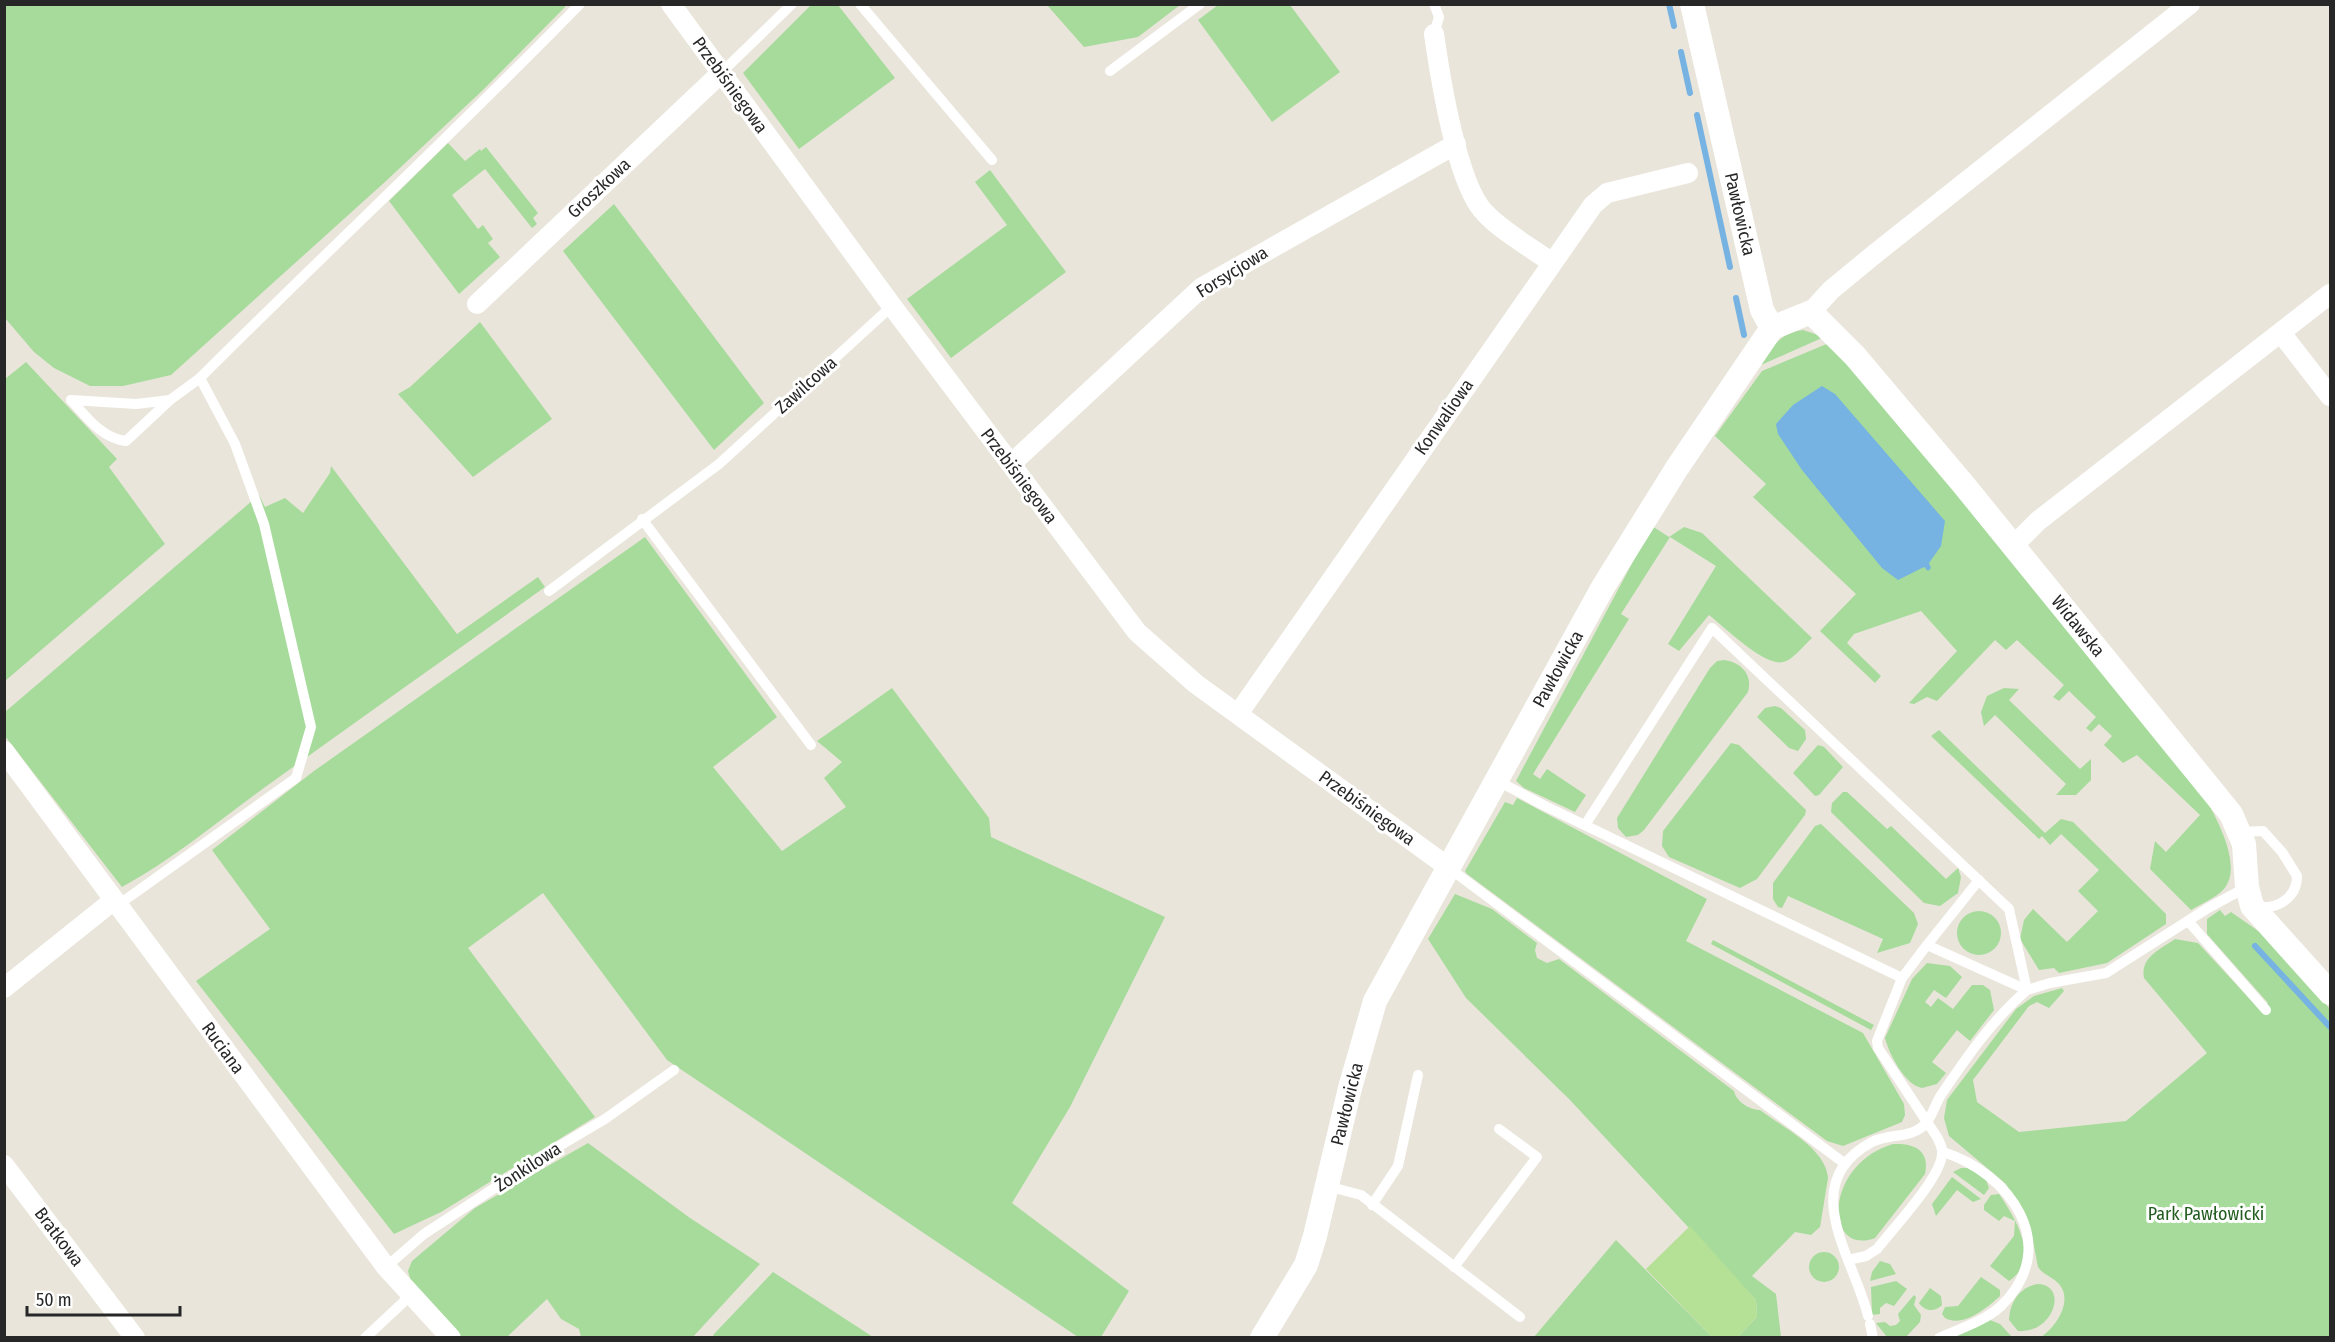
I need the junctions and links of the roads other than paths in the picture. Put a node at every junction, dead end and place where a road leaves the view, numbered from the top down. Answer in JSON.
{"nodes":[{"id":1,"x":580,"y":4,"type":"edge"},
{"id":2,"x":671,"y":4,"type":"edge"},
{"id":3,"x":792,"y":4,"type":"edge"},
{"id":4,"x":860,"y":4,"type":"edge"},
{"id":5,"x":1200,"y":4,"type":"edge"},
{"id":6,"x":1434,"y":4,"type":"edge"},
{"id":7,"x":1692,"y":4,"type":"edge"},
{"id":8,"x":2190,"y":4,"type":"edge"},
{"id":9,"x":1434,"y":34,"type":"joint"},
{"id":10,"x":1110,"y":71,"type":"dead end"},
{"id":11,"x":721,"y":73,"type":"junction"},
{"id":12,"x":1456,"y":144,"type":"junction"},
{"id":13,"x":992,"y":160,"type":"dead end"},
{"id":14,"x":1688,"y":173,"type":"dead end"},
{"id":15,"x":1551,"y":262,"type":"junction"},
{"id":16,"x":2331,"y":294,"type":"edge"},
{"id":17,"x":477,"y":304,"type":"dead end"},
{"id":18,"x":892,"y":306,"type":"junction"},
{"id":19,"x":1811,"y":312,"type":"junction"},
{"id":20,"x":1772,"y":328,"type":"junction"},
{"id":21,"x":2281,"y":333,"type":"junction"},
{"id":22,"x":200,"y":378,"type":"junction"},
{"id":23,"x":2331,"y":396,"type":"edge"},
{"id":24,"x":170,"y":400,"type":"junction"},
{"id":25,"x":1011,"y":464,"type":"junction"},
{"id":26,"x":642,"y":519,"type":"junction"},
{"id":27,"x":2013,"y":546,"type":"junction"},
{"id":28,"x":549,"y":591,"type":"dead end"},
{"id":29,"x":1238,"y":714,"type":"junction"},
{"id":30,"x":811,"y":745,"type":"dead end"},
{"id":31,"x":4,"y":751,"type":"edge"},
{"id":32,"x":1497,"y":780,"type":"junction"},
{"id":33,"x":1585,"y":825,"type":"junction"},
{"id":34,"x":2240,"y":832,"type":"junction"},
{"id":35,"x":1448,"y":867,"type":"junction"},
{"id":36,"x":1979,"y":880,"type":"junction"},
{"id":37,"x":2250,"y":896,"type":"junction"},
{"id":38,"x":116,"y":903,"type":"junction"},
{"id":39,"x":2188,"y":921,"type":"junction"},
{"id":40,"x":1927,"y":945,"type":"junction"},
{"id":41,"x":1902,"y":978,"type":"junction"},
{"id":42,"x":4,"y":988,"type":"edge"},
{"id":43,"x":2027,"y":990,"type":"junction"},
{"id":44,"x":2331,"y":993,"type":"edge"},
{"id":45,"x":2266,"y":1010,"type":"dead end"},
{"id":46,"x":674,"y":1070,"type":"dead end"},
{"id":47,"x":1419,"y":1075,"type":"dead end"},
{"id":48,"x":1926,"y":1124,"type":"junction"},
{"id":49,"x":1499,"y":1128,"type":"dead end"},
{"id":50,"x":1943,"y":1152,"type":"junction"},
{"id":51,"x":1844,"y":1163,"type":"junction"},
{"id":52,"x":4,"y":1165,"type":"edge"},
{"id":53,"x":1327,"y":1186,"type":"junction"},
{"id":54,"x":1372,"y":1205,"type":"junction"},
{"id":55,"x":1848,"y":1260,"type":"junction"},
{"id":56,"x":386,"y":1267,"type":"junction"},
{"id":57,"x":1454,"y":1267,"type":"junction"},
{"id":58,"x":411,"y":1295,"type":"junction"},
{"id":59,"x":1520,"y":1317,"type":"dead end"},
{"id":60,"x":135,"y":1338,"type":"edge"},
{"id":61,"x":365,"y":1338,"type":"edge"},
{"id":62,"x":451,"y":1338,"type":"edge"},
{"id":63,"x":1262,"y":1338,"type":"edge"},
{"id":64,"x":1873,"y":1338,"type":"edge"},
{"id":65,"x":1939,"y":1338,"type":"edge"}],
"edges":[{"from":1,"to":22,"type":"lane"},
{"from":2,"to":11,"type":"street","name":"Przebiśniegowa"},
{"from":3,"to":11,"type":"lane"},
{"from":4,"to":13,"type":"lane"},
{"from":5,"to":10,"type":"lane"},
{"from":6,"to":9,"type":"lane"},
{"from":7,"to":20,"type":"street","name":"Pawłowicka"},
{"from":8,"to":19,"type":"street"},
{"from":9,"to":12,"type":"street"},
{"from":11,"to":17,"type":"street","name":"Groszkowa"},
{"from":11,"to":18,"type":"street","name":"Przebiśniegowa"},
{"from":12,"to":15,"type":"street"},
{"from":12,"to":25,"type":"street","name":"Forsycjowa"},
{"from":14,"to":15,"type":"street","name":"Konwaliowa"},
{"from":15,"to":29,"type":"street","name":"Konwaliowa"},
{"from":16,"to":21,"type":"street"},
{"from":18,"to":25,"type":"street","name":"Przebiśniegowa"},
{"from":18,"to":26,"type":"lane","name":"Zawilcowa"},
{"from":19,"to":20,"type":"street"},
{"from":19,"to":27,"type":"street","name":"Widawska"},
{"from":20,"to":32,"type":"street","name":"Pawłowicka"},
{"from":21,"to":23,"type":"street"},
{"from":21,"to":27,"type":"street"},
{"from":22,"to":24,"type":"lane"},
{"from":22,"to":38,"type":"lane"},
{"from":24,"to":24,"type":"lane"},
{"from":25,"to":29,"type":"street","name":"Przebiśniegowa"},
{"from":26,"to":28,"type":"lane","name":"Zawilcowa"},
{"from":26,"to":30,"type":"lane"},
{"from":27,"to":34,"type":"street","name":"Widawska"},
{"from":29,"to":35,"type":"street","name":"Przebiśniegowa"},
{"from":31,"to":38,"type":"street","name":"Ruciana"},
{"from":32,"to":33,"type":"lane"},
{"from":32,"to":35,"type":"street","name":"Pawłowicka"},
{"from":33,"to":36,"type":"lane"},
{"from":33,"to":41,"type":"lane"},
{"from":34,"to":37,"type":"street","name":"Widawska"},
{"from":34,"to":37,"type":"lane"},
{"from":35,"to":51,"type":"lane"},
{"from":35,"to":53,"type":"street","name":"Pawłowicka"},
{"from":36,"to":40,"type":"lane"},
{"from":36,"to":43,"type":"lane"},
{"from":37,"to":39,"type":"lane"},
{"from":37,"to":44,"type":"street"},
{"from":38,"to":42,"type":"street"},
{"from":38,"to":56,"type":"street","name":"Ruciana"},
{"from":39,"to":43,"type":"lane"},
{"from":39,"to":45,"type":"lane"},
{"from":40,"to":41,"type":"lane"},
{"from":40,"to":43,"type":"lane"},
{"from":41,"to":48,"type":"lane"},
{"from":43,"to":48,"type":"lane"},
{"from":46,"to":56,"type":"lane","name":"Żonkilowa"},
{"from":47,"to":54,"type":"lane"},
{"from":48,"to":50,"type":"lane"},
{"from":48,"to":51,"type":"lane"},
{"from":49,"to":57,"type":"lane"},
{"from":50,"to":55,"type":"lane"},
{"from":50,"to":65,"type":"lane"},
{"from":51,"to":55,"type":"lane"},
{"from":52,"to":60,"type":"street","name":"Bratkowa"},
{"from":53,"to":54,"type":"lane"},
{"from":53,"to":63,"type":"street","name":"Pawłowicka"},
{"from":54,"to":57,"type":"lane"},
{"from":55,"to":64,"type":"lane"},
{"from":56,"to":58,"type":"street","name":"Ruciana"},
{"from":57,"to":59,"type":"lane"},
{"from":58,"to":61,"type":"lane"},
{"from":58,"to":62,"type":"street","name":"Ruciana"}]}
